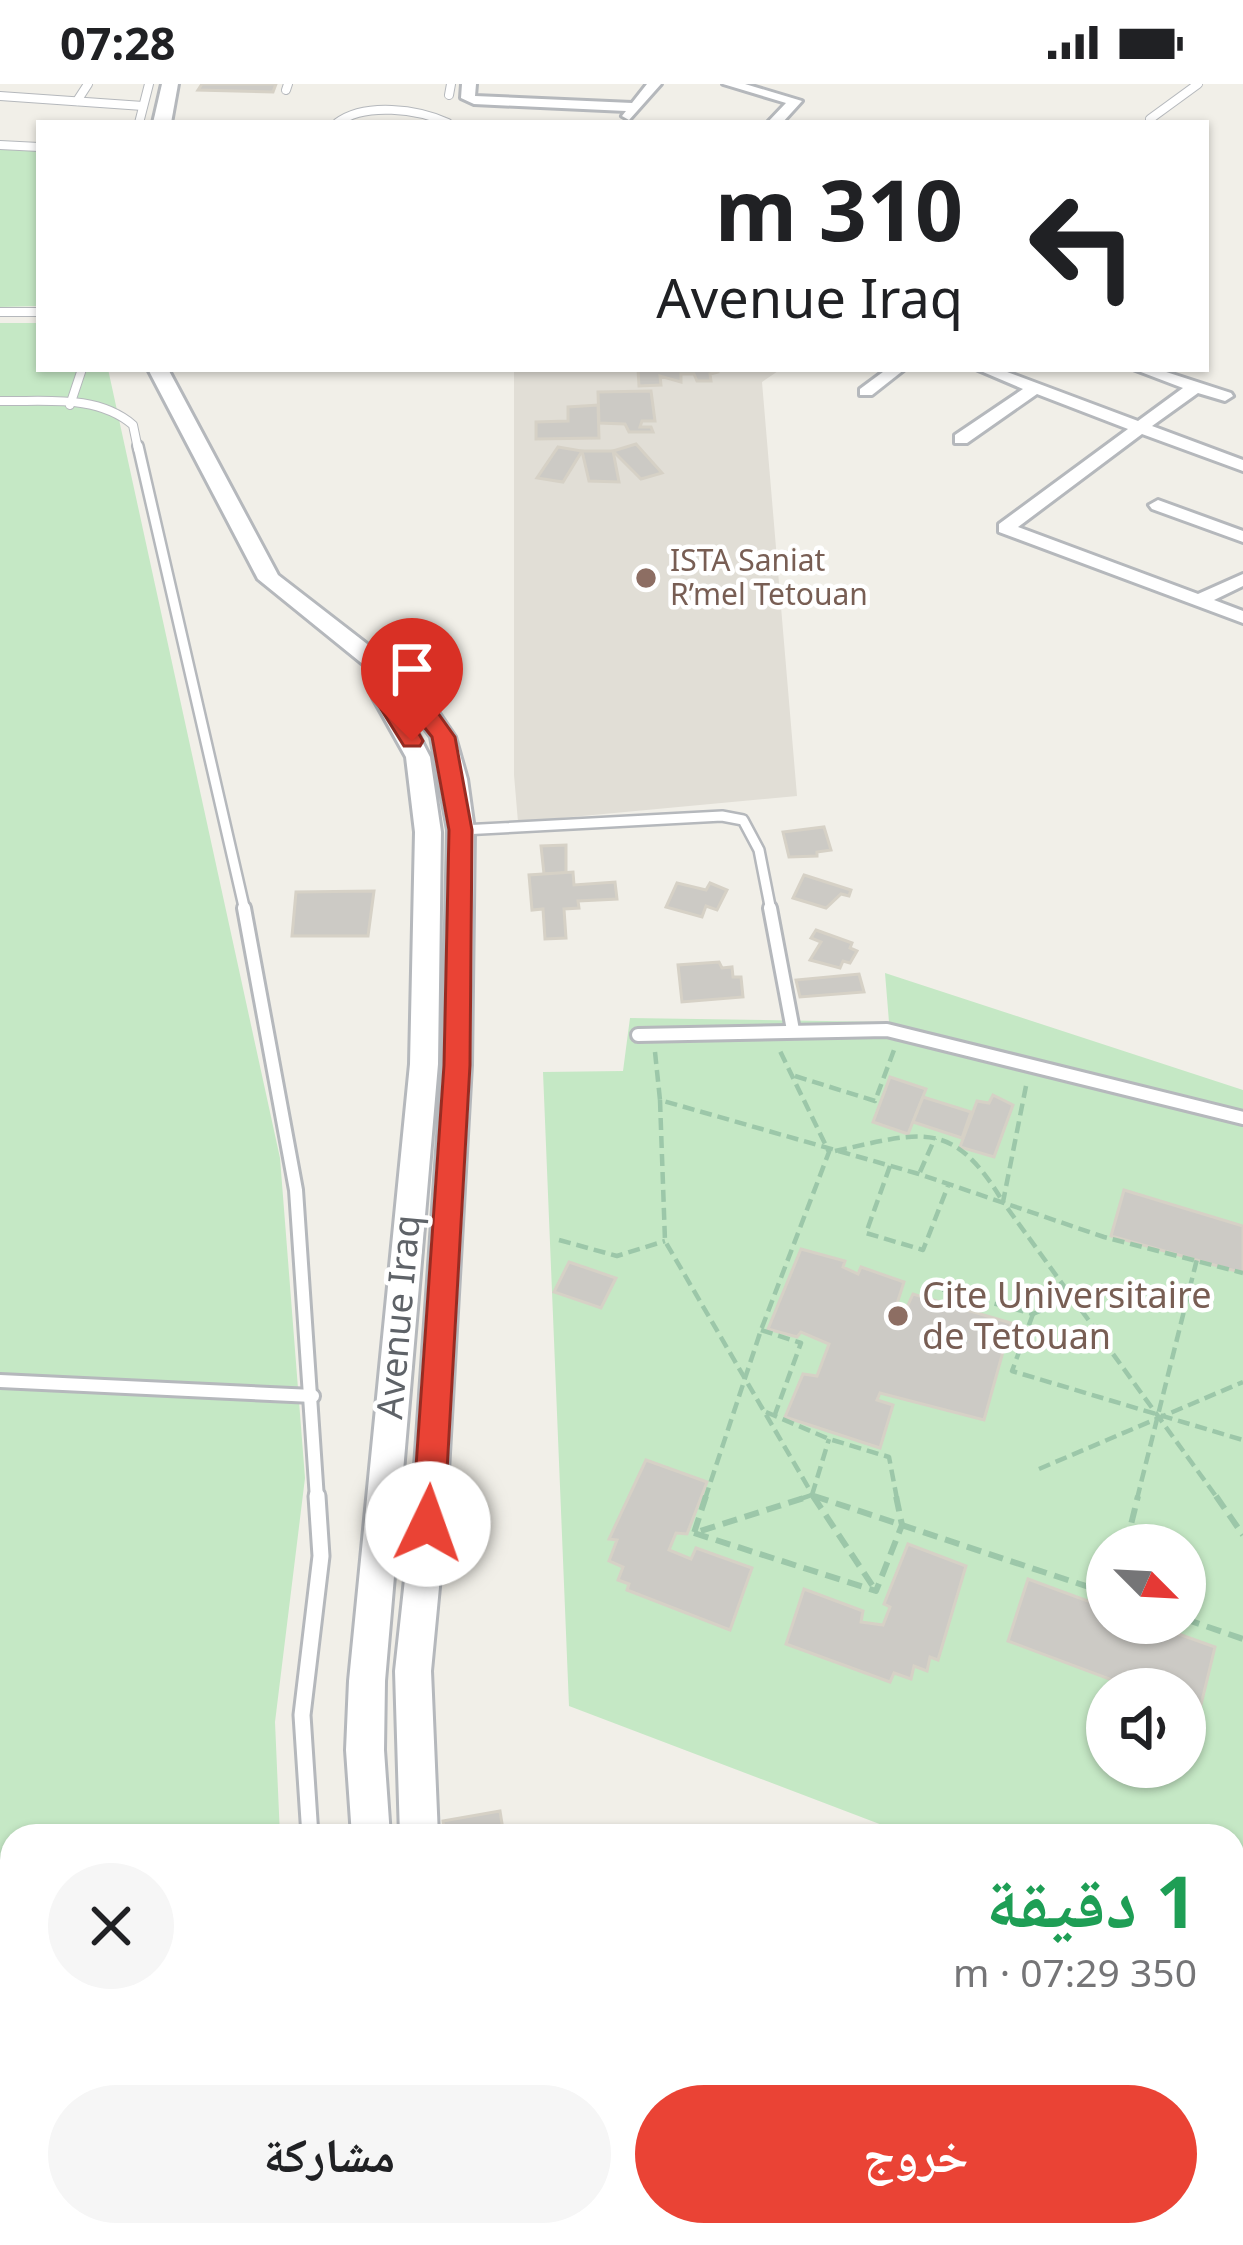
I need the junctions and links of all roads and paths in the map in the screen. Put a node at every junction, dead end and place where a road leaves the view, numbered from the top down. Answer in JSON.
{"nodes":[{"id":1,"x":16,"y":84,"type":"edge"},
{"id":2,"x":45,"y":84,"type":"edge"},
{"id":3,"x":88,"y":84,"type":"edge"},
{"id":4,"x":148,"y":84,"type":"edge"},
{"id":5,"x":170,"y":84,"type":"edge"},
{"id":6,"x":451,"y":84,"type":"edge"},
{"id":7,"x":469,"y":84,"type":"edge"},
{"id":8,"x":654,"y":84,"type":"edge"},
{"id":9,"x":730,"y":84,"type":"edge"},
{"id":10,"x":1198,"y":84,"type":"edge"},
{"id":11,"x":448,"y":94,"type":"dead end"},
{"id":12,"x":4,"y":97,"type":"edge"},
{"id":13,"x":34,"y":98,"type":"junction"},
{"id":14,"x":77,"y":101,"type":"junction"},
{"id":15,"x":142,"y":106,"type":"junction"},
{"id":16,"x":637,"y":107,"type":"junction"},
{"id":17,"x":406,"y":113,"type":"junction"},
{"id":18,"x":1150,"y":119,"type":"dead end"},
{"id":19,"x":140,"y":120,"type":"edge"},
{"id":20,"x":163,"y":120,"type":"edge"},
{"id":21,"x":341,"y":120,"type":"edge"},
{"id":22,"x":403,"y":120,"type":"edge"},
{"id":23,"x":444,"y":120,"type":"edge"},
{"id":24,"x":626,"y":120,"type":"edge"},
{"id":25,"x":777,"y":120,"type":"edge"},
{"id":26,"x":0,"y":145,"type":"edge"},
{"id":27,"x":36,"y":147,"type":"edge"},
{"id":28,"x":36,"y":312,"type":"edge"},
{"id":29,"x":0,"y":313,"type":"edge"},
{"id":30,"x":81,"y":372,"type":"edge"},
{"id":31,"x":160,"y":372,"type":"edge"},
{"id":32,"x":893,"y":372,"type":"edge"},
{"id":33,"x":992,"y":372,"type":"edge"},
{"id":34,"x":1152,"y":372,"type":"edge"},
{"id":35,"x":1196,"y":386,"type":"junction"},
{"id":36,"x":1036,"y":388,"type":"junction"},
{"id":37,"x":866,"y":392,"type":"dead end"},
{"id":38,"x":1225,"y":396,"type":"dead end"},
{"id":39,"x":0,"y":401,"type":"edge"},
{"id":40,"x":70,"y":405,"type":"junction"},
{"id":41,"x":1140,"y":428,"type":"junction"},
{"id":42,"x":961,"y":439,"type":"dead end"},
{"id":43,"x":1243,"y":466,"type":"edge"},
{"id":44,"x":1158,"y":505,"type":"dead end"},
{"id":45,"x":1243,"y":537,"type":"edge"},
{"id":46,"x":1243,"y":579,"type":"edge"},
{"id":47,"x":1199,"y":601,"type":"junction"},
{"id":48,"x":1243,"y":616,"type":"edge"},
{"id":49,"x":376,"y":666,"type":"junction"},
{"id":50,"x":460,"y":830,"type":"junction"},
{"id":51,"x":794,"y":1030,"type":"junction"},
{"id":52,"x":654,"y":1034,"type":"junction"},
{"id":53,"x":638,"y":1035,"type":"dead end"},
{"id":54,"x":898,"y":1040,"type":"dead end"},
{"id":55,"x":797,"y":1046,"type":"dead end"},
{"id":56,"x":795,"y":1076,"type":"junction"},
{"id":57,"x":1028,"y":1078,"type":"dead end"},
{"id":58,"x":660,"y":1100,"type":"junction"},
{"id":59,"x":1243,"y":1118,"type":"edge"},
{"id":60,"x":935,"y":1138,"type":"junction"},
{"id":61,"x":830,"y":1152,"type":"junction"},
{"id":62,"x":890,"y":1166,"type":"junction"},
{"id":63,"x":919,"y":1174,"type":"junction"},
{"id":64,"x":949,"y":1185,"type":"junction"},
{"id":65,"x":1003,"y":1202,"type":"junction"},
{"id":66,"x":559,"y":1240,"type":"dead end"},
{"id":67,"x":664,"y":1240,"type":"junction"},
{"id":68,"x":1197,"y":1259,"type":"junction"},
{"id":69,"x":1243,"y":1274,"type":"edge"},
{"id":70,"x":925,"y":1285,"type":"dead end"},
{"id":71,"x":1072,"y":1297,"type":"junction"},
{"id":72,"x":1033,"y":1314,"type":"junction"},
{"id":73,"x":761,"y":1330,"type":"junction"},
{"id":74,"x":746,"y":1379,"type":"junction"},
{"id":75,"x":0,"y":1381,"type":"edge"},
{"id":76,"x":1243,"y":1382,"type":"edge"},
{"id":77,"x":313,"y":1396,"type":"junction"},
{"id":78,"x":763,"y":1409,"type":"junction"},
{"id":79,"x":1160,"y":1414,"type":"junction"},
{"id":80,"x":774,"y":1417,"type":"junction"},
{"id":81,"x":829,"y":1438,"type":"junction"},
{"id":82,"x":1243,"y":1440,"type":"edge"},
{"id":83,"x":1040,"y":1469,"type":"dead end"},
{"id":84,"x":812,"y":1496,"type":"junction"},
{"id":85,"x":1131,"y":1524,"type":"edge"},
{"id":86,"x":902,"y":1526,"type":"junction"},
{"id":87,"x":694,"y":1533,"type":"junction"},
{"id":88,"x":1243,"y":1535,"type":"edge"},
{"id":89,"x":1086,"y":1586,"type":"edge"},
{"id":90,"x":876,"y":1591,"type":"junction"},
{"id":91,"x":1206,"y":1626,"type":"edge"},
{"id":92,"x":1243,"y":1639,"type":"edge"},
{"id":93,"x":309,"y":1824,"type":"edge"},
{"id":94,"x":371,"y":1824,"type":"edge"},
{"id":95,"x":418,"y":1824,"type":"edge"}],
"edges":[{"from":1,"to":12,"type":"lane"},
{"from":2,"to":13,"type":"lane"},
{"from":3,"to":14,"type":"lane"},
{"from":4,"to":15,"type":"lane"},
{"from":5,"to":20,"type":"street"},
{"from":6,"to":11,"type":"lane"},
{"from":7,"to":16,"type":"street"},
{"from":8,"to":16,"type":"street"},
{"from":9,"to":25,"type":"street"},
{"from":10,"to":18,"type":"lane"},
{"from":12,"to":13,"type":"lane"},
{"from":13,"to":14,"type":"lane"},
{"from":14,"to":15,"type":"lane"},
{"from":15,"to":19,"type":"lane"},
{"from":16,"to":24,"type":"street"},
{"from":17,"to":21,"type":"lane"},
{"from":17,"to":22,"type":"lane"},
{"from":17,"to":23,"type":"lane"},
{"from":26,"to":27,"type":"lane"},
{"from":28,"to":29,"type":"lane"},
{"from":30,"to":40,"type":"lane"},
{"from":31,"to":49,"type":"street","name":"Avenue Iraq"},
{"from":32,"to":37,"type":"street"},
{"from":33,"to":36,"type":"street"},
{"from":34,"to":35,"type":"street"},
{"from":35,"to":38,"type":"street"},
{"from":35,"to":41,"type":"street"},
{"from":36,"to":41,"type":"street"},
{"from":36,"to":42,"type":"street"},
{"from":39,"to":40,"type":"lane"},
{"from":40,"to":77,"type":"lane"},
{"from":41,"to":43,"type":"street"},
{"from":41,"to":47,"type":"street"},
{"from":44,"to":45,"type":"street"},
{"from":46,"to":47,"type":"street"},
{"from":47,"to":48,"type":"street"},
{"from":49,"to":50,"type":"street","name":"Avenue Iraq"},
{"from":49,"to":94,"type":"street","name":"Avenue Iraq"},
{"from":50,"to":51,"type":"lane"},
{"from":50,"to":95,"type":"street","name":"Avenue Iraq"},
{"from":51,"to":52,"type":"lane"},
{"from":51,"to":59,"type":"lane"},
{"from":52,"to":53,"type":"lane"},
{"from":52,"to":58,"type":"path"},
{"from":54,"to":56,"type":"path"},
{"from":55,"to":56,"type":"path"},
{"from":56,"to":61,"type":"path"},
{"from":57,"to":65,"type":"path"},
{"from":58,"to":61,"type":"path"},
{"from":58,"to":67,"type":"path"},
{"from":60,"to":61,"type":"path"},
{"from":60,"to":63,"type":"path"},
{"from":60,"to":65,"type":"path"},
{"from":61,"to":62,"type":"path"},
{"from":61,"to":73,"type":"path"},
{"from":62,"to":63,"type":"path"},
{"from":62,"to":64,"type":"path"},
{"from":63,"to":64,"type":"path"},
{"from":64,"to":65,"type":"path"},
{"from":65,"to":68,"type":"path"},
{"from":65,"to":71,"type":"path"},
{"from":66,"to":67,"type":"path"},
{"from":67,"to":74,"type":"path"},
{"from":68,"to":69,"type":"path"},
{"from":68,"to":79,"type":"path"},
{"from":70,"to":72,"type":"path"},
{"from":71,"to":72,"type":"path"},
{"from":71,"to":79,"type":"path"},
{"from":72,"to":79,"type":"path"},
{"from":73,"to":74,"type":"path"},
{"from":73,"to":80,"type":"path"},
{"from":74,"to":78,"type":"path"},
{"from":74,"to":87,"type":"path"},
{"from":75,"to":77,"type":"lane"},
{"from":76,"to":79,"type":"path"},
{"from":77,"to":93,"type":"lane"},
{"from":78,"to":80,"type":"path"},
{"from":78,"to":84,"type":"path"},
{"from":79,"to":82,"type":"path"},
{"from":79,"to":83,"type":"path"},
{"from":79,"to":85,"type":"path"},
{"from":79,"to":88,"type":"path"},
{"from":80,"to":81,"type":"path"},
{"from":81,"to":84,"type":"path"},
{"from":81,"to":86,"type":"path"},
{"from":84,"to":86,"type":"path"},
{"from":84,"to":87,"type":"path"},
{"from":84,"to":90,"type":"path"},
{"from":86,"to":89,"type":"path"},
{"from":86,"to":90,"type":"path"},
{"from":87,"to":90,"type":"path"},
{"from":91,"to":92,"type":"path"}]}
